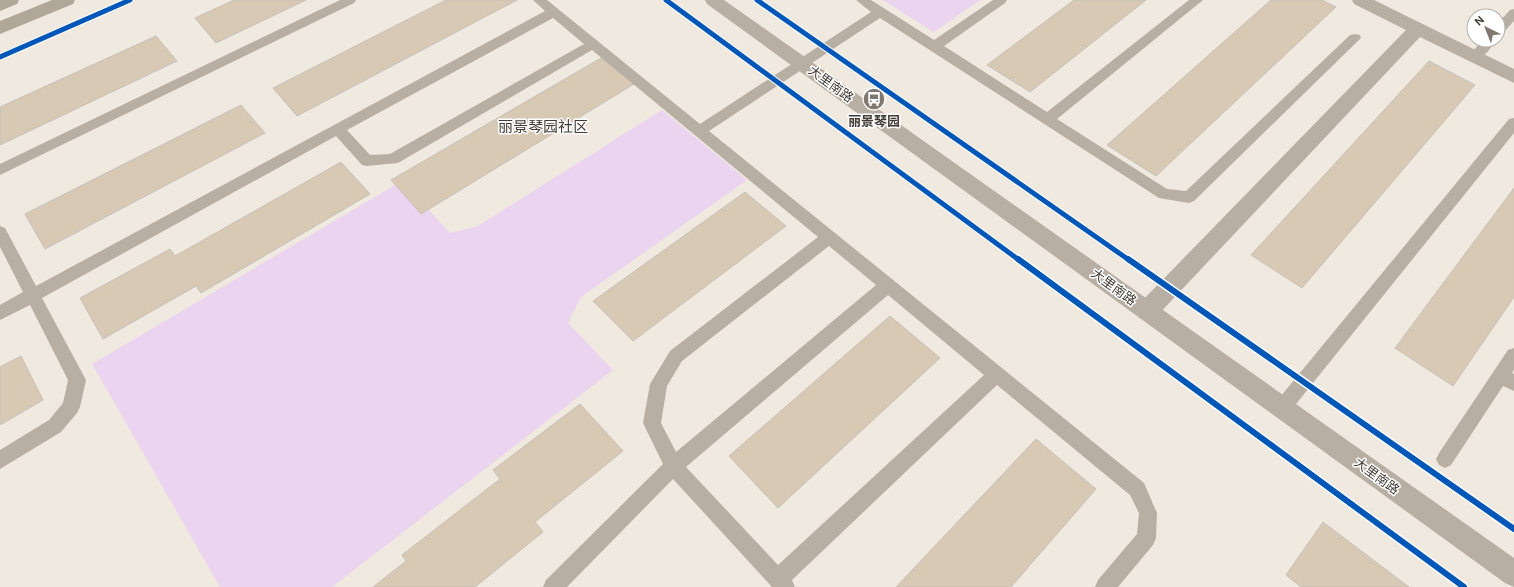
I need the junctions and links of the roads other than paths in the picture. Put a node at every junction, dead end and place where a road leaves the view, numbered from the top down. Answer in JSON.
{"nodes":[{"id":1,"x":11,"y":0,"type":"edge"},
{"id":2,"x":67,"y":0,"type":"edge"},
{"id":3,"x":350,"y":0,"type":"edge"},
{"id":4,"x":539,"y":0,"type":"edge"},
{"id":5,"x":713,"y":0,"type":"edge"},
{"id":6,"x":862,"y":0,"type":"edge"},
{"id":7,"x":1001,"y":0,"type":"edge"},
{"id":8,"x":1197,"y":0,"type":"edge"},
{"id":9,"x":1360,"y":0,"type":"edge"},
{"id":10,"x":0,"y":5,"type":"edge"},
{"id":11,"x":553,"y":12,"type":"junction"},
{"id":12,"x":880,"y":12,"type":"junction"},
{"id":13,"x":1514,"y":13,"type":"edge"},
{"id":14,"x":1506,"y":22,"type":"edge"},
{"id":15,"x":0,"y":28,"type":"edge"},
{"id":16,"x":1418,"y":29,"type":"junction"},
{"id":17,"x":1355,"y":38,"type":"dead end"},
{"id":18,"x":593,"y":44,"type":"junction"},
{"id":19,"x":934,"y":47,"type":"junction"},
{"id":20,"x":1482,"y":48,"type":"edge"},
{"id":21,"x":1474,"y":57,"type":"junction"},
{"id":22,"x":802,"y":63,"type":"junction"},
{"id":23,"x":1514,"y":76,"type":"edge"},
{"id":24,"x":1048,"y":119,"type":"junction"},
{"id":25,"x":1514,"y":123,"type":"edge"},
{"id":26,"x":338,"y":129,"type":"junction"},
{"id":27,"x":699,"y":131,"type":"junction"},
{"id":28,"x":0,"y":170,"type":"edge"},
{"id":29,"x":0,"y":232,"type":"edge"},
{"id":30,"x":830,"y":237,"type":"junction"},
{"id":31,"x":888,"y":285,"type":"junction"},
{"id":32,"x":32,"y":295,"type":"junction"},
{"id":33,"x":1147,"y":311,"type":"junction"},
{"id":34,"x":0,"y":313,"type":"edge"},
{"id":35,"x":1514,"y":354,"type":"edge"},
{"id":36,"x":997,"y":374,"type":"junction"},
{"id":37,"x":1507,"y":379,"type":"edge"},
{"id":38,"x":1282,"y":408,"type":"junction"},
{"id":39,"x":1445,"y":459,"type":"dead end"},
{"id":40,"x":0,"y":460,"type":"edge"},
{"id":41,"x":674,"y":466,"type":"junction"},
{"id":42,"x":1514,"y":574,"type":"edge"},
{"id":43,"x":782,"y":583,"type":"edge"},
{"id":44,"x":553,"y":587,"type":"edge"},
{"id":45,"x":1105,"y":587,"type":"edge"}],
"edges":[{"from":1,"to":10,"type":"main road"},
{"from":2,"to":15,"type":"main road"},
{"from":3,"to":28,"type":"lane"},
{"from":4,"to":11,"type":"lane"},
{"from":5,"to":22,"type":"street","name":"大里南路"},
{"from":6,"to":12,"type":"lane"},
{"from":7,"to":19,"type":"lane"},
{"from":8,"to":24,"type":"lane"},
{"from":9,"to":16,"type":"street"},
{"from":11,"to":18,"type":"lane"},
{"from":11,"to":26,"type":"lane"},
{"from":12,"to":19,"type":"lane"},
{"from":12,"to":22,"type":"lane"},
{"from":13,"to":14,"type":"lane"},
{"from":16,"to":21,"type":"street"},
{"from":16,"to":33,"type":"street"},
{"from":17,"to":24,"type":"lane"},
{"from":18,"to":26,"type":"lane"},
{"from":18,"to":27,"type":"lane"},
{"from":19,"to":24,"type":"lane"},
{"from":20,"to":21,"type":"lane"},
{"from":21,"to":23,"type":"street"},
{"from":22,"to":27,"type":"lane"},
{"from":22,"to":33,"type":"street","name":"大里南路"},
{"from":25,"to":38,"type":"lane"},
{"from":26,"to":32,"type":"lane"},
{"from":27,"to":30,"type":"lane"},
{"from":29,"to":32,"type":"lane"},
{"from":30,"to":31,"type":"lane"},
{"from":30,"to":41,"type":"lane"},
{"from":31,"to":36,"type":"lane"},
{"from":31,"to":41,"type":"lane"},
{"from":32,"to":34,"type":"lane"},
{"from":32,"to":40,"type":"lane"},
{"from":33,"to":38,"type":"street","name":"大里南路"},
{"from":35,"to":37,"type":"lane"},
{"from":36,"to":43,"type":"lane"},
{"from":36,"to":45,"type":"lane"},
{"from":37,"to":39,"type":"lane"},
{"from":38,"to":42,"type":"street","name":"大里南路"},
{"from":41,"to":43,"type":"lane"},
{"from":41,"to":44,"type":"lane"}]}
